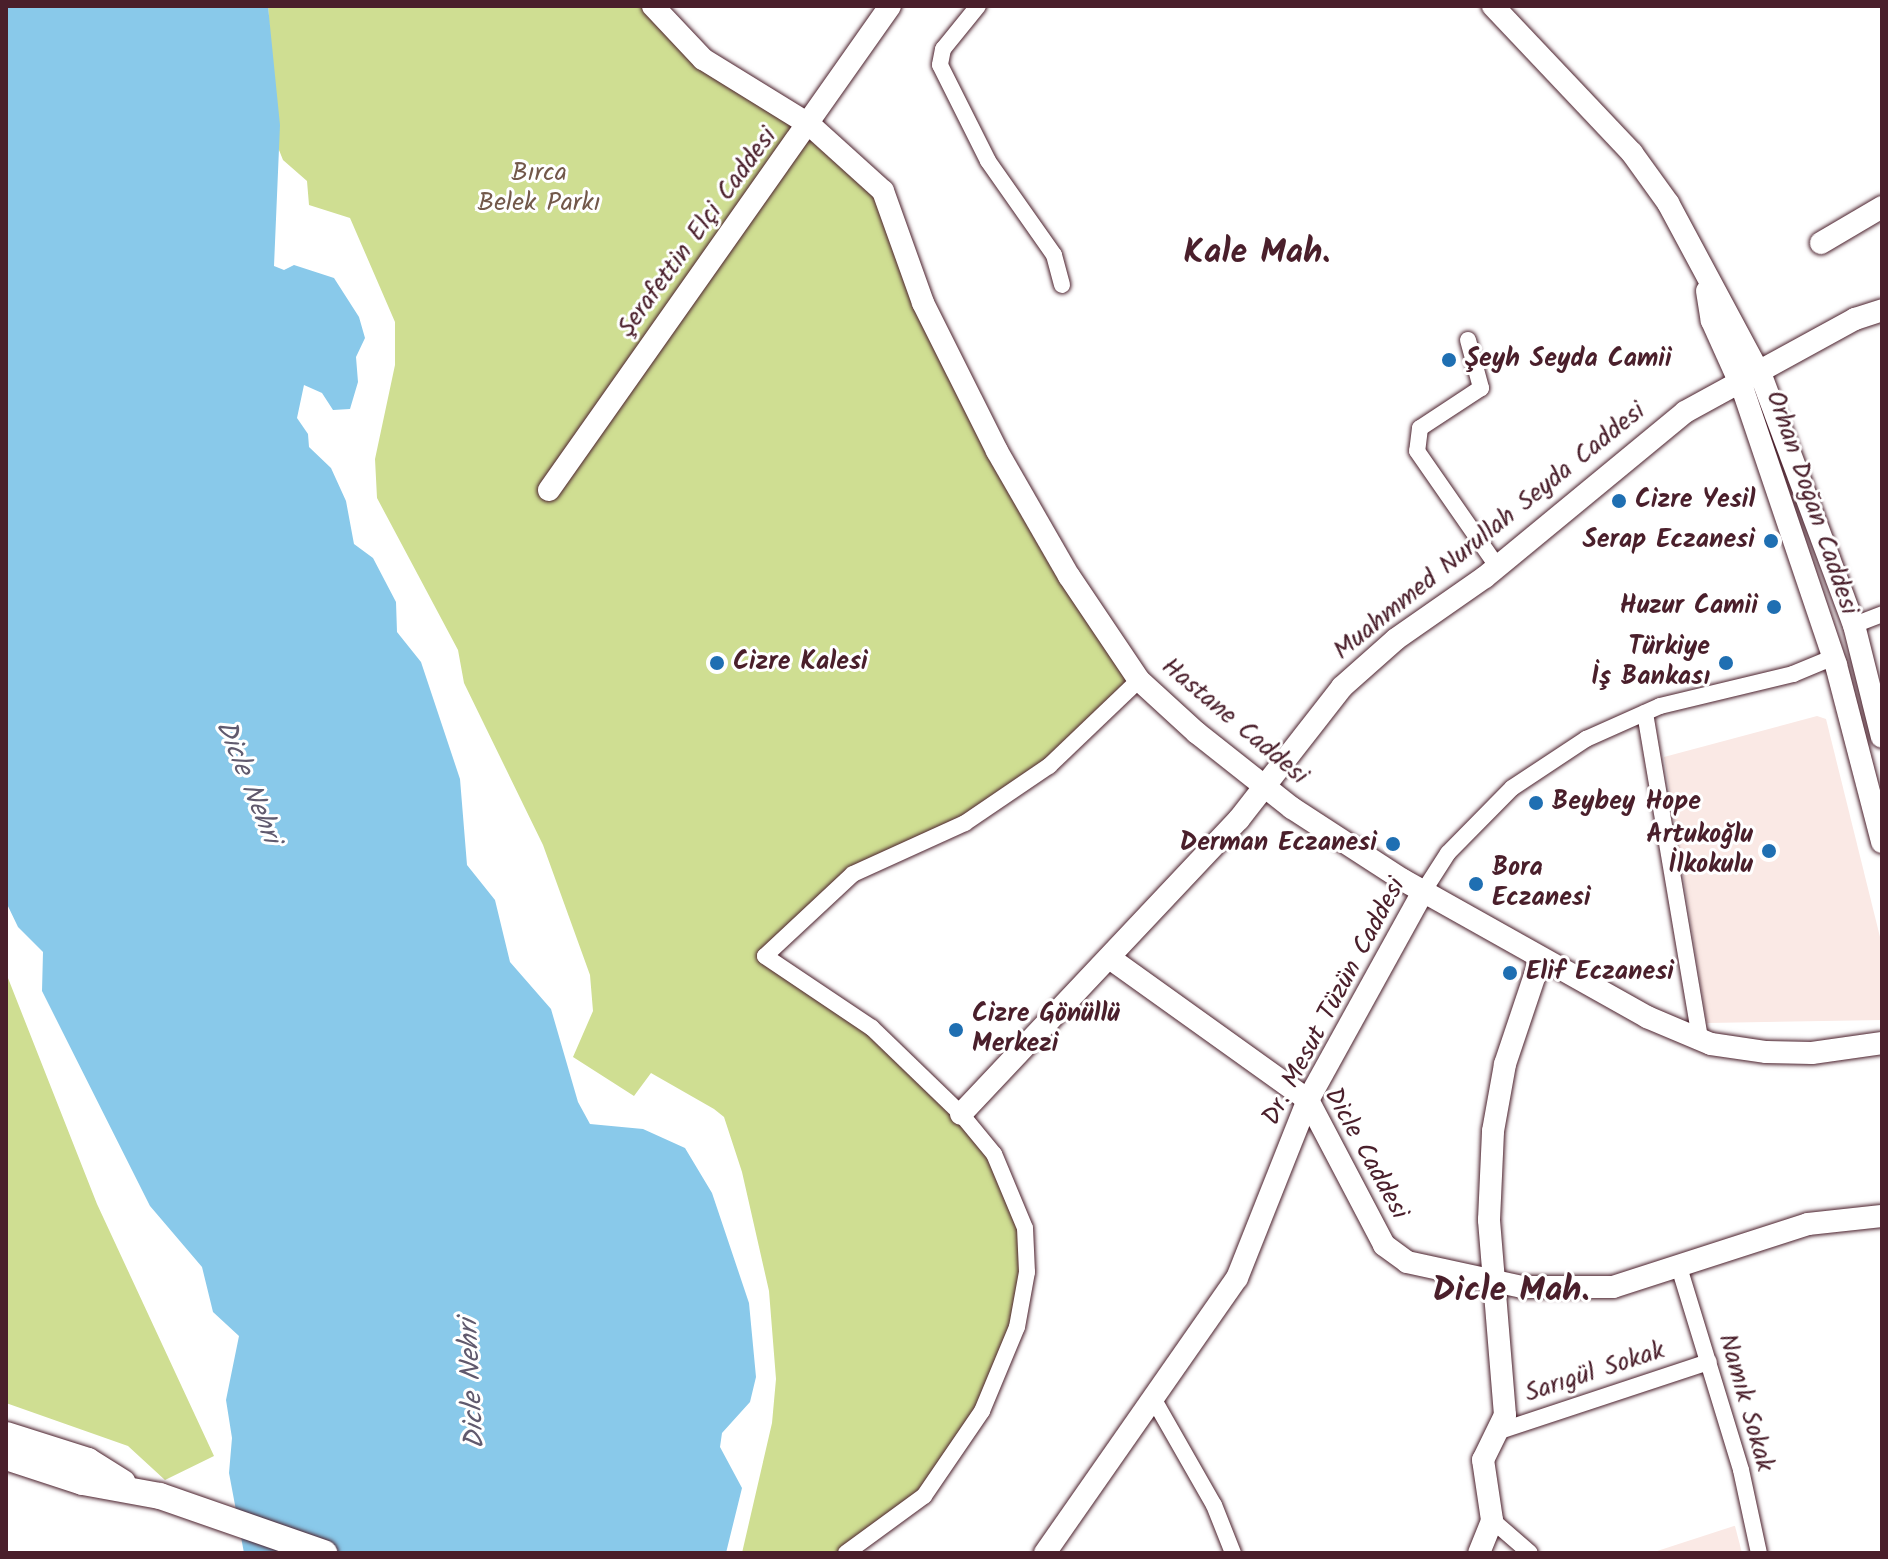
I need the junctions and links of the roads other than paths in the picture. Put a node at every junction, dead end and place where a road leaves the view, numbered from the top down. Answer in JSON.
{"nodes":[{"id":1,"x":653,"y":6,"type":"edge"},
{"id":2,"x":890,"y":6,"type":"edge"},
{"id":3,"x":978,"y":6,"type":"edge"},
{"id":4,"x":1493,"y":6,"type":"edge"},
{"id":5,"x":810,"y":125,"type":"junction"},
{"id":6,"x":1882,"y":207,"type":"edge"},
{"id":7,"x":1821,"y":243,"type":"dead end"},
{"id":8,"x":1062,"y":285,"type":"dead end"},
{"id":9,"x":1882,"y":310,"type":"edge"},
{"id":10,"x":1468,"y":340,"type":"dead end"},
{"id":11,"x":1750,"y":378,"type":"junction"},
{"id":12,"x":549,"y":490,"type":"dead end"},
{"id":13,"x":1497,"y":566,"type":"junction"},
{"id":14,"x":1882,"y":614,"type":"edge"},
{"id":15,"x":1854,"y":625,"type":"junction"},
{"id":16,"x":1834,"y":657,"type":"junction"},
{"id":17,"x":1139,"y":680,"type":"junction"},
{"id":18,"x":1645,"y":713,"type":"junction"},
{"id":19,"x":1882,"y":737,"type":"edge"},
{"id":20,"x":1264,"y":784,"type":"junction"},
{"id":21,"x":1882,"y":842,"type":"edge"},
{"id":22,"x":1423,"y":892,"type":"junction"},
{"id":23,"x":1111,"y":959,"type":"junction"},
{"id":24,"x":1540,"y":960,"type":"junction"},
{"id":25,"x":1700,"y":1039,"type":"junction"},
{"id":26,"x":1882,"y":1043,"type":"edge"},
{"id":27,"x":1308,"y":1100,"type":"junction"},
{"id":28,"x":961,"y":1114,"type":"junction"},
{"id":29,"x":1882,"y":1216,"type":"edge"},
{"id":30,"x":1679,"y":1267,"type":"junction"},
{"id":31,"x":1493,"y":1282,"type":"junction"},
{"id":32,"x":1709,"y":1362,"type":"junction"},
{"id":33,"x":1154,"y":1400,"type":"junction"},
{"id":34,"x":1497,"y":1432,"type":"junction"},
{"id":35,"x":6,"y":1435,"type":"edge"},
{"id":36,"x":6,"y":1457,"type":"edge"},
{"id":37,"x":130,"y":1487,"type":"junction"},
{"id":38,"x":1492,"y":1520,"type":"junction"},
{"id":39,"x":324,"y":1553,"type":"edge"},
{"id":40,"x":846,"y":1553,"type":"edge"},
{"id":41,"x":1045,"y":1553,"type":"edge"},
{"id":42,"x":1233,"y":1553,"type":"edge"},
{"id":43,"x":1479,"y":1553,"type":"edge"},
{"id":44,"x":1530,"y":1553,"type":"edge"},
{"id":45,"x":1759,"y":1553,"type":"edge"}],
"edges":[{"from":1,"to":5,"type":"street","name":"Hastane Caddesi"},
{"from":2,"to":5,"type":"street","name":"Şerafettin Elçi Caddesi"},
{"from":3,"to":8,"type":"street"},
{"from":4,"to":11,"type":"street","name":"Orhan Doğan Caddesi"},
{"from":5,"to":12,"type":"street","name":"Şerafettin Elçi Caddesi"},
{"from":5,"to":17,"type":"street","name":"Hastane Caddesi"},
{"from":6,"to":7,"type":"street"},
{"from":9,"to":11,"type":"street","name":"Muahmmed Nurullah Seyda Caddesi"},
{"from":10,"to":13,"type":"street"},
{"from":11,"to":13,"type":"street","name":"Muahmmed Nurullah Seyda Caddesi"},
{"from":11,"to":15,"type":"street","name":"Orhan Doğan Caddesi"},
{"from":11,"to":16,"type":"street","name":"Orhan Doğan Caddesi"},
{"from":13,"to":20,"type":"street","name":"Muahmmed Nurullah Seyda Caddesi"},
{"from":14,"to":15,"type":"street"},
{"from":15,"to":16,"type":"street"},
{"from":15,"to":19,"type":"street","name":"Orhan Doğan Caddesi"},
{"from":16,"to":18,"type":"street","name":"Dr. Mesut Tüzün Caddesi"},
{"from":16,"to":21,"type":"street","name":"Orhan Doğan Caddesi"},
{"from":17,"to":20,"type":"street","name":"Hastane Caddesi"},
{"from":17,"to":28,"type":"street"},
{"from":18,"to":22,"type":"street","name":"Dr. Mesut Tüzün Caddesi"},
{"from":18,"to":25,"type":"street"},
{"from":20,"to":22,"type":"street","name":"Hastane Caddesi"},
{"from":20,"to":23,"type":"street","name":"Muahmmed Nurullah Seyda Caddesi"},
{"from":22,"to":24,"type":"street","name":"Hastane Caddesi"},
{"from":22,"to":27,"type":"street","name":"Dr. Mesut Tüzün Caddesi"},
{"from":23,"to":27,"type":"street","name":"Dicle Caddesi"},
{"from":23,"to":28,"type":"street","name":"Muahmmed Nurullah Seyda Caddesi"},
{"from":24,"to":25,"type":"street","name":"Hastane Caddesi"},
{"from":24,"to":31,"type":"street"},
{"from":25,"to":26,"type":"street","name":"Hastane Caddesi"},
{"from":27,"to":31,"type":"street","name":"Dicle Caddesi"},
{"from":27,"to":33,"type":"street","name":"Dr. Mesut Tüzün Caddesi"},
{"from":28,"to":40,"type":"street"},
{"from":29,"to":30,"type":"street","name":"Dicle Caddesi"},
{"from":30,"to":31,"type":"street","name":"Dicle Caddesi"},
{"from":30,"to":32,"type":"street","name":"Namık Sokak"},
{"from":31,"to":34,"type":"street"},
{"from":32,"to":34,"type":"street","name":"Sarıgül Sokak"},
{"from":32,"to":45,"type":"street","name":"Namık Sokak"},
{"from":33,"to":41,"type":"street","name":"Dr. Mesut Tüzün Caddesi"},
{"from":33,"to":42,"type":"street"},
{"from":34,"to":38,"type":"street"},
{"from":35,"to":37,"type":"main road"},
{"from":36,"to":37,"type":"main road"},
{"from":37,"to":39,"type":"main road"},
{"from":38,"to":43,"type":"street"},
{"from":38,"to":44,"type":"street"}]}
